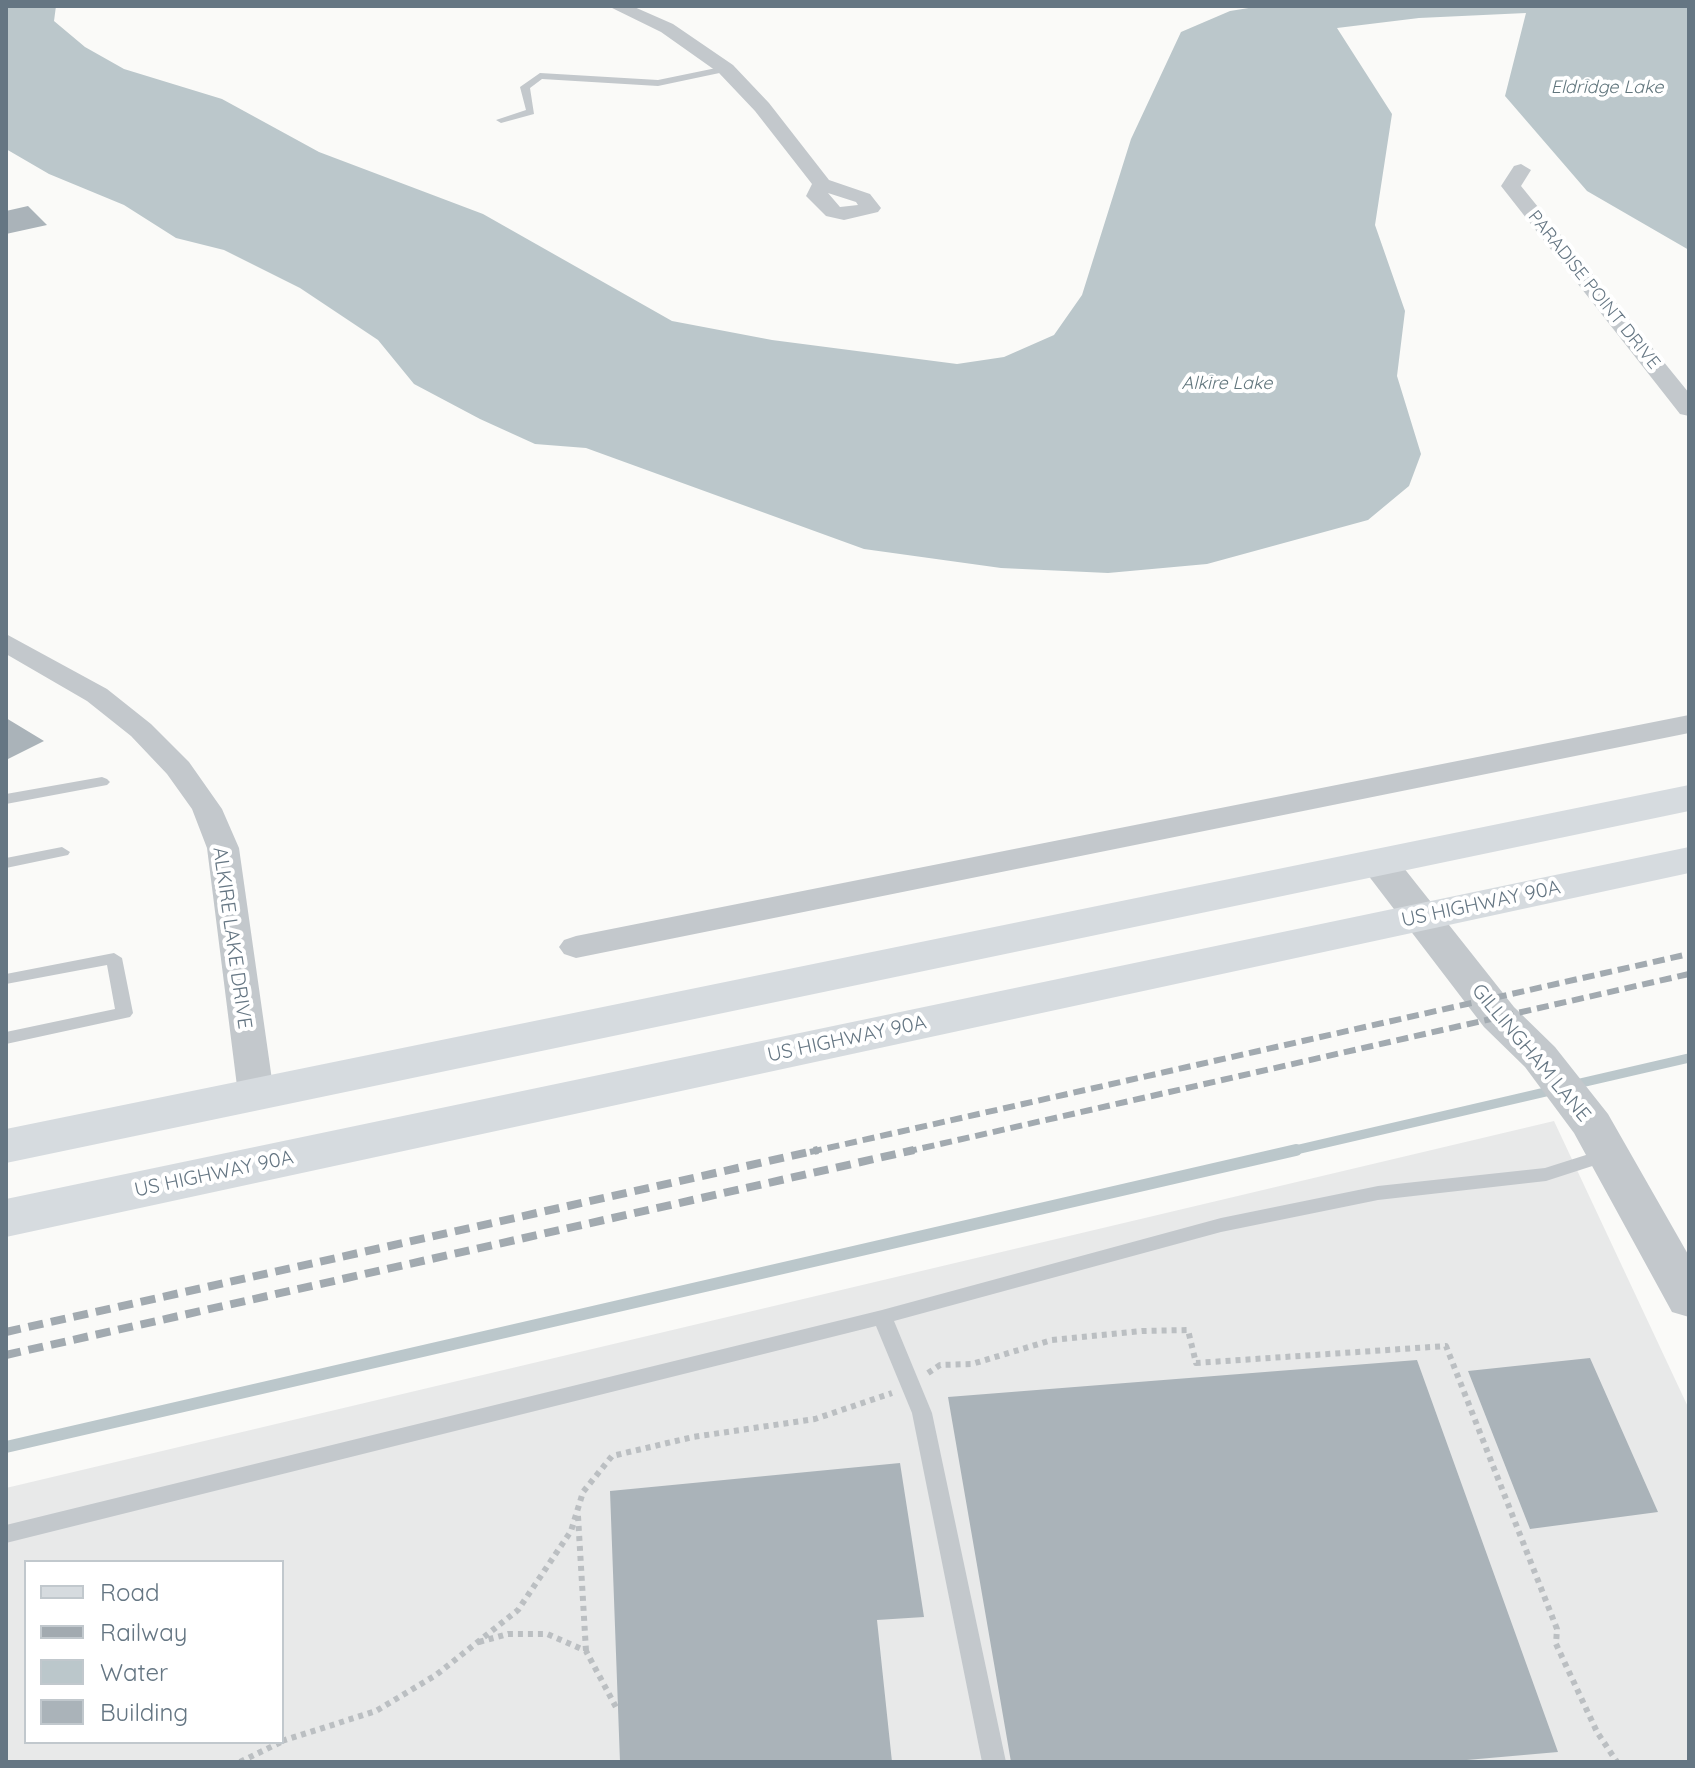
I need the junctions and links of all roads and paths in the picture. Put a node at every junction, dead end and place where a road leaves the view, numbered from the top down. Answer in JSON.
{"nodes":[{"id":1,"x":617,"y":6,"type":"edge"},
{"id":2,"x":726,"y":69,"type":"junction"},
{"id":3,"x":501,"y":120,"type":"dead end"},
{"id":4,"x":1521,"y":170,"type":"dead end"},
{"id":5,"x":822,"y":184,"type":"dead end"},
{"id":6,"x":1689,"y":409,"type":"edge"},
{"id":7,"x":6,"y":642,"type":"edge"},
{"id":8,"x":1689,"y":724,"type":"edge"},
{"id":9,"x":102,"y":782,"type":"dead end"},
{"id":10,"x":1689,"y":798,"type":"edge"},
{"id":11,"x":6,"y":799,"type":"edge"},
{"id":12,"x":62,"y":852,"type":"dead end"},
{"id":13,"x":1689,"y":860,"type":"edge"},
{"id":14,"x":1378,"y":862,"type":"junction"},
{"id":15,"x":6,"y":863,"type":"edge"},
{"id":16,"x":1419,"y":917,"type":"junction"},
{"id":17,"x":576,"y":947,"type":"dead end"},
{"id":18,"x":6,"y":979,"type":"edge"},
{"id":19,"x":6,"y":1038,"type":"edge"},
{"id":20,"x":256,"y":1094,"type":"junction"},
{"id":21,"x":1601,"y":1139,"type":"junction"},
{"id":22,"x":6,"y":1146,"type":"edge"},
{"id":23,"x":269,"y":1163,"type":"junction"},
{"id":24,"x":6,"y":1218,"type":"edge"},
{"id":25,"x":1689,"y":1299,"type":"edge"},
{"id":26,"x":882,"y":1317,"type":"junction"},
{"id":27,"x":910,"y":1387,"type":"junction"},
{"id":28,"x":578,"y":1509,"type":"junction"},
{"id":29,"x":6,"y":1534,"type":"edge"},
{"id":30,"x":477,"y":1643,"type":"junction"},
{"id":31,"x":586,"y":1651,"type":"junction"},
{"id":32,"x":618,"y":1711,"type":"dead end"},
{"id":33,"x":284,"y":1741,"type":"edge"},
{"id":34,"x":278,"y":1744,"type":"edge"},
{"id":35,"x":240,"y":1762,"type":"edge"},
{"id":36,"x":994,"y":1762,"type":"edge"},
{"id":37,"x":1617,"y":1762,"type":"edge"}],
"edges":[{"from":1,"to":2,"type":"street"},
{"from":2,"to":3,"type":"lane"},
{"from":2,"to":5,"type":"street"},
{"from":4,"to":6,"type":"street","name":"PARADISE POINT DRIVE"},
{"from":7,"to":20,"type":"street","name":"ALKIRE LAKE DRIVE"},
{"from":8,"to":17,"type":"street"},
{"from":9,"to":11,"type":"lane"},
{"from":10,"to":14,"type":"main road"},
{"from":12,"to":15,"type":"lane"},
{"from":13,"to":16,"type":"main road","name":"US HIGHWAY 90A"},
{"from":14,"to":16,"type":"street","name":"GILLINGHAM LANE"},
{"from":14,"to":20,"type":"main road"},
{"from":16,"to":21,"type":"street","name":"GILLINGHAM LANE"},
{"from":16,"to":23,"type":"main road","name":"US HIGHWAY 90A"},
{"from":18,"to":19,"type":"lane"},
{"from":20,"to":22,"type":"main road"},
{"from":20,"to":23,"type":"main road"},
{"from":21,"to":25,"type":"street","name":"GILLINGHAM LANE"},
{"from":21,"to":26,"type":"lane"},
{"from":23,"to":24,"type":"main road","name":"US HIGHWAY 90A"},
{"from":26,"to":27,"type":"lane"},
{"from":26,"to":29,"type":"lane"},
{"from":27,"to":28,"type":"path"},
{"from":27,"to":36,"type":"lane"},
{"from":27,"to":37,"type":"path"},
{"from":28,"to":30,"type":"path"},
{"from":28,"to":31,"type":"path"},
{"from":30,"to":31,"type":"path"},
{"from":30,"to":33,"type":"path"},
{"from":31,"to":32,"type":"path"},
{"from":34,"to":35,"type":"path"}]}
